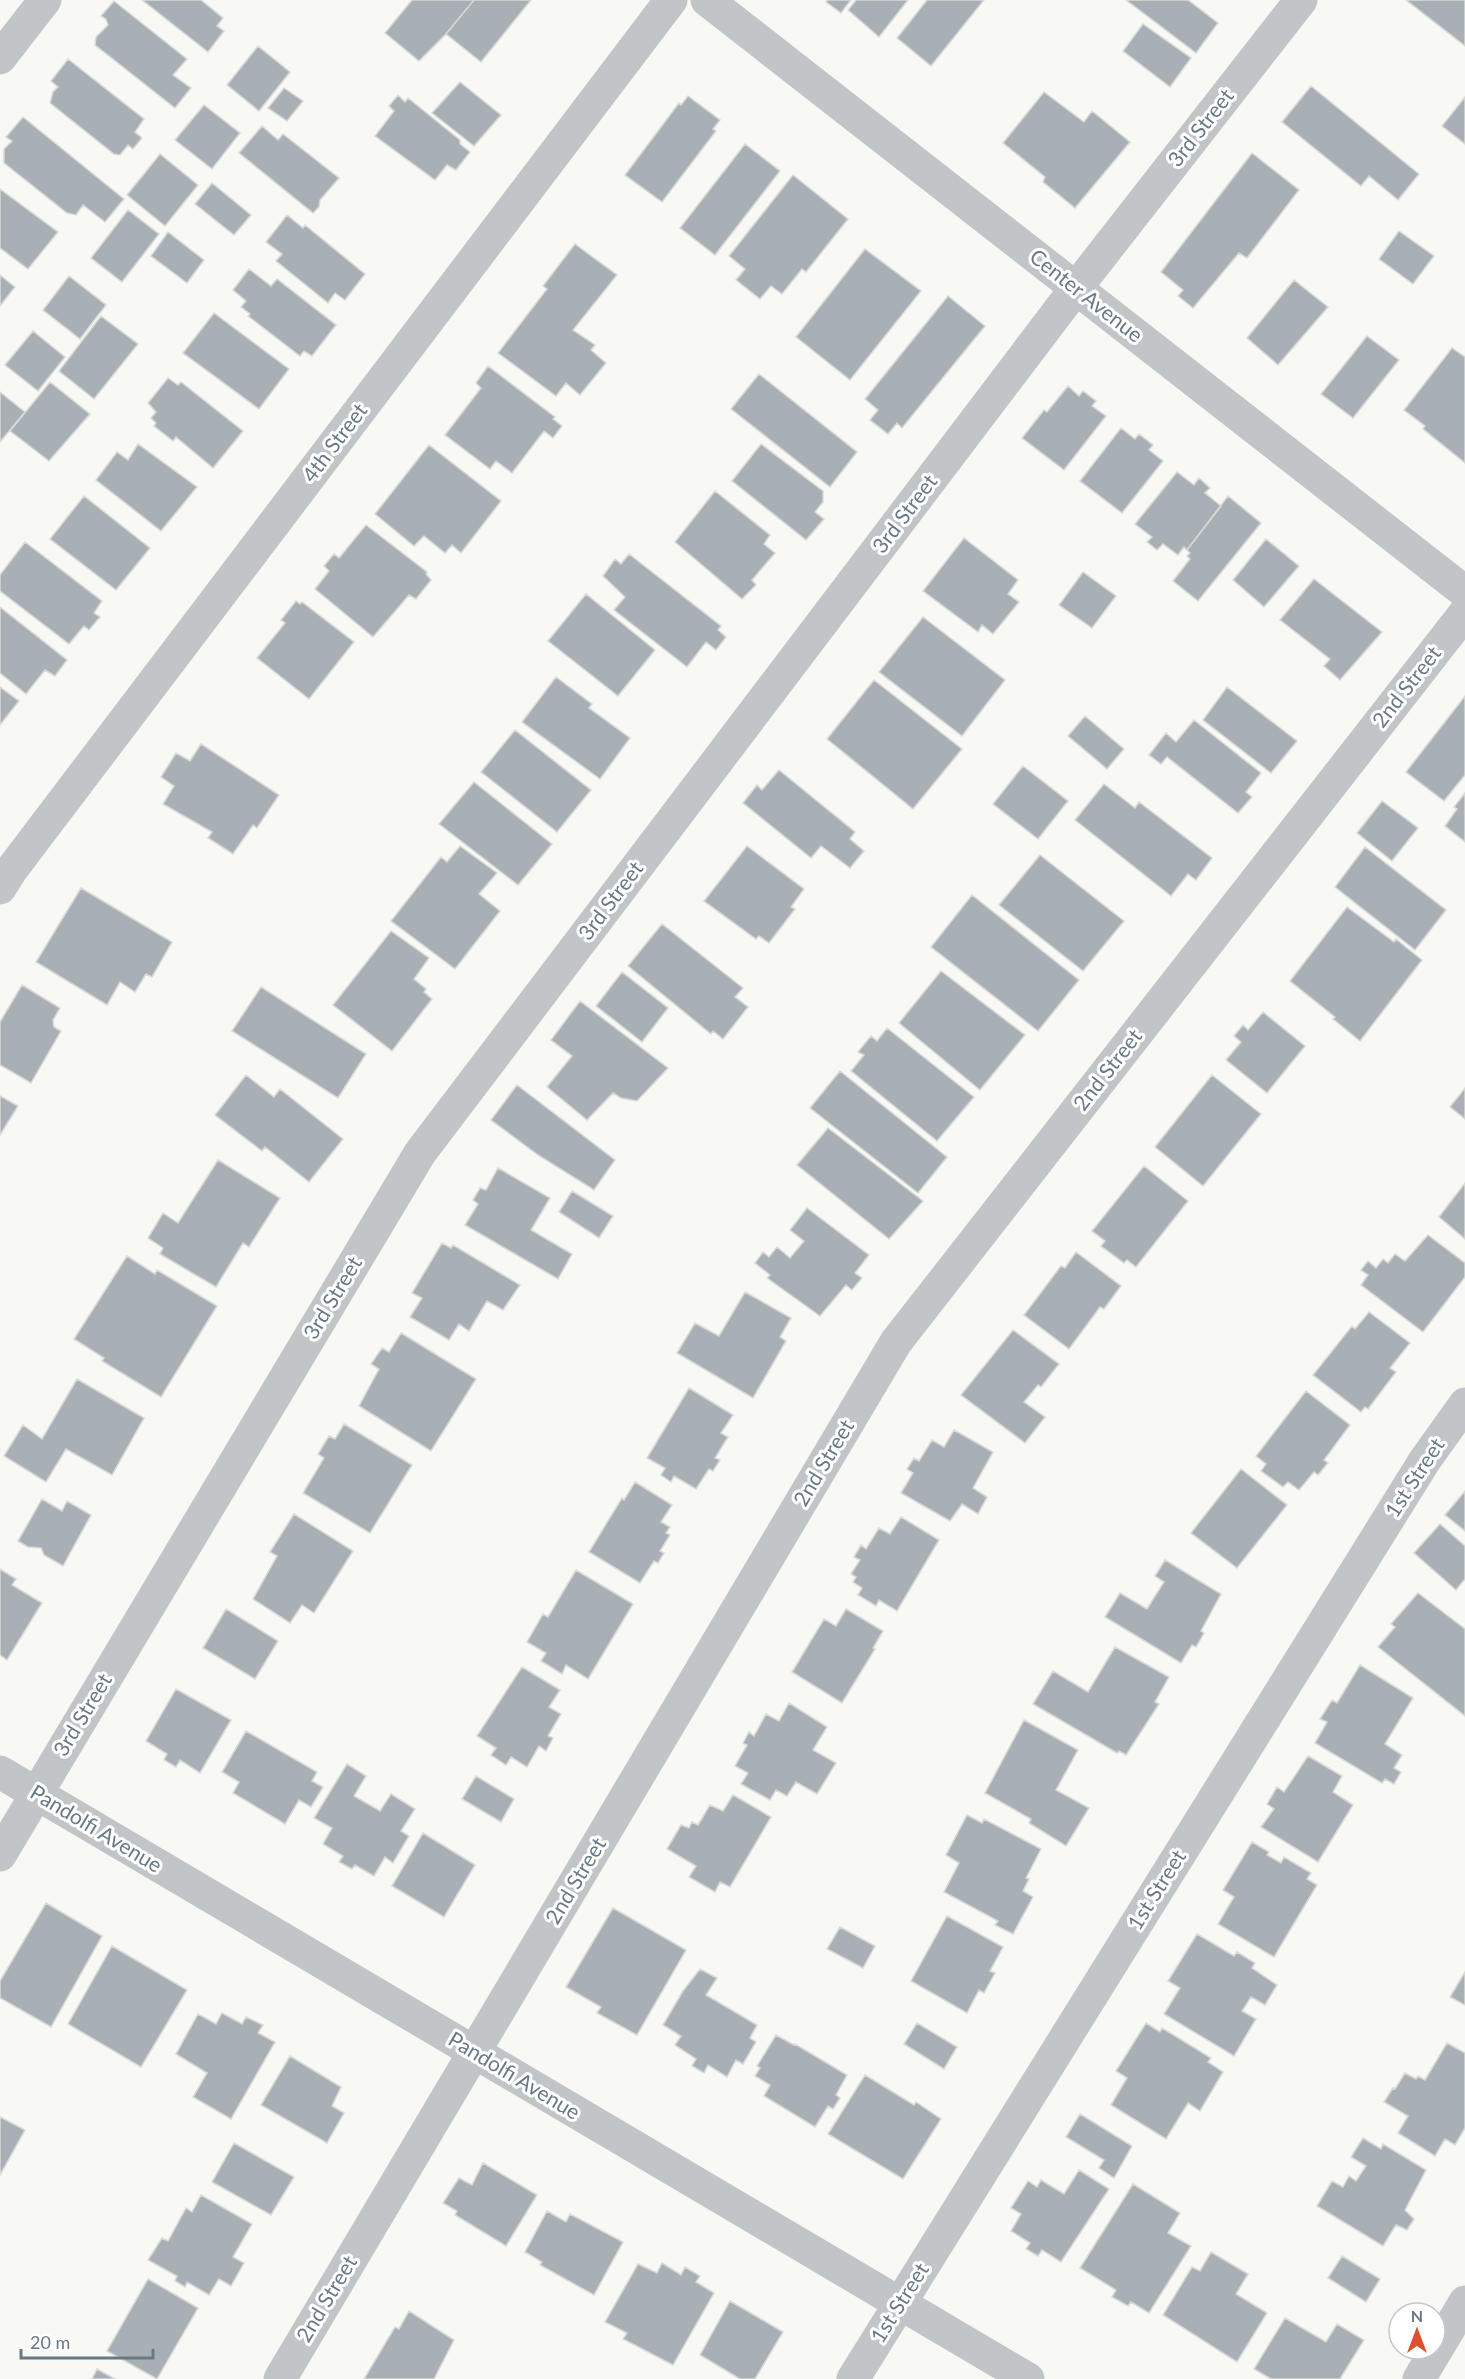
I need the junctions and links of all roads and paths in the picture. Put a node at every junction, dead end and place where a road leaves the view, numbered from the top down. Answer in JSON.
{"nodes":[{"id":1,"x":45,"y":0,"type":"edge"},
{"id":2,"x":671,"y":0,"type":"edge"},
{"id":3,"x":706,"y":0,"type":"edge"},
{"id":4,"x":1301,"y":0,"type":"edge"},
{"id":5,"x":0,"y":58,"type":"edge"},
{"id":6,"x":1076,"y":288,"type":"junction"},
{"id":7,"x":1465,"y":592,"type":"edge"},
{"id":8,"x":1465,"y":613,"type":"edge"},
{"id":9,"x":0,"y":888,"type":"edge"},
{"id":10,"x":1465,"y":1404,"type":"edge"},
{"id":11,"x":0,"y":1772,"type":"edge"},
{"id":12,"x":36,"y":1794,"type":"junction"},
{"id":13,"x":0,"y":1855,"type":"edge"},
{"id":14,"x":474,"y":2052,"type":"junction"},
{"id":15,"x":1465,"y":2302,"type":"edge"},
{"id":16,"x":900,"y":2303,"type":"junction"},
{"id":17,"x":280,"y":2379,"type":"edge"},
{"id":18,"x":853,"y":2379,"type":"edge"},
{"id":19,"x":1028,"y":2379,"type":"edge"},
{"id":20,"x":1419,"y":2379,"type":"edge"}],
"edges":[{"from":1,"to":5,"type":"street"},
{"from":2,"to":9,"type":"street","name":"4th Street"},
{"from":3,"to":6,"type":"street","name":"Center Avenue"},
{"from":4,"to":6,"type":"street","name":"3rd Street"},
{"from":6,"to":7,"type":"street","name":"Center Avenue"},
{"from":6,"to":12,"type":"street","name":"3rd Street"},
{"from":8,"to":14,"type":"street","name":"2nd Street"},
{"from":10,"to":16,"type":"street","name":"1st Street"},
{"from":11,"to":12,"type":"street","name":"Pandolfi Avenue"},
{"from":12,"to":13,"type":"street","name":"3rd Street"},
{"from":12,"to":14,"type":"street","name":"Pandolfi Avenue"},
{"from":14,"to":16,"type":"street","name":"Pandolfi Avenue"},
{"from":14,"to":17,"type":"street","name":"2nd Street"},
{"from":15,"to":20,"type":"street"},
{"from":16,"to":18,"type":"street","name":"1st Street"},
{"from":16,"to":19,"type":"street","name":"Pandolfi Avenue"}]}
